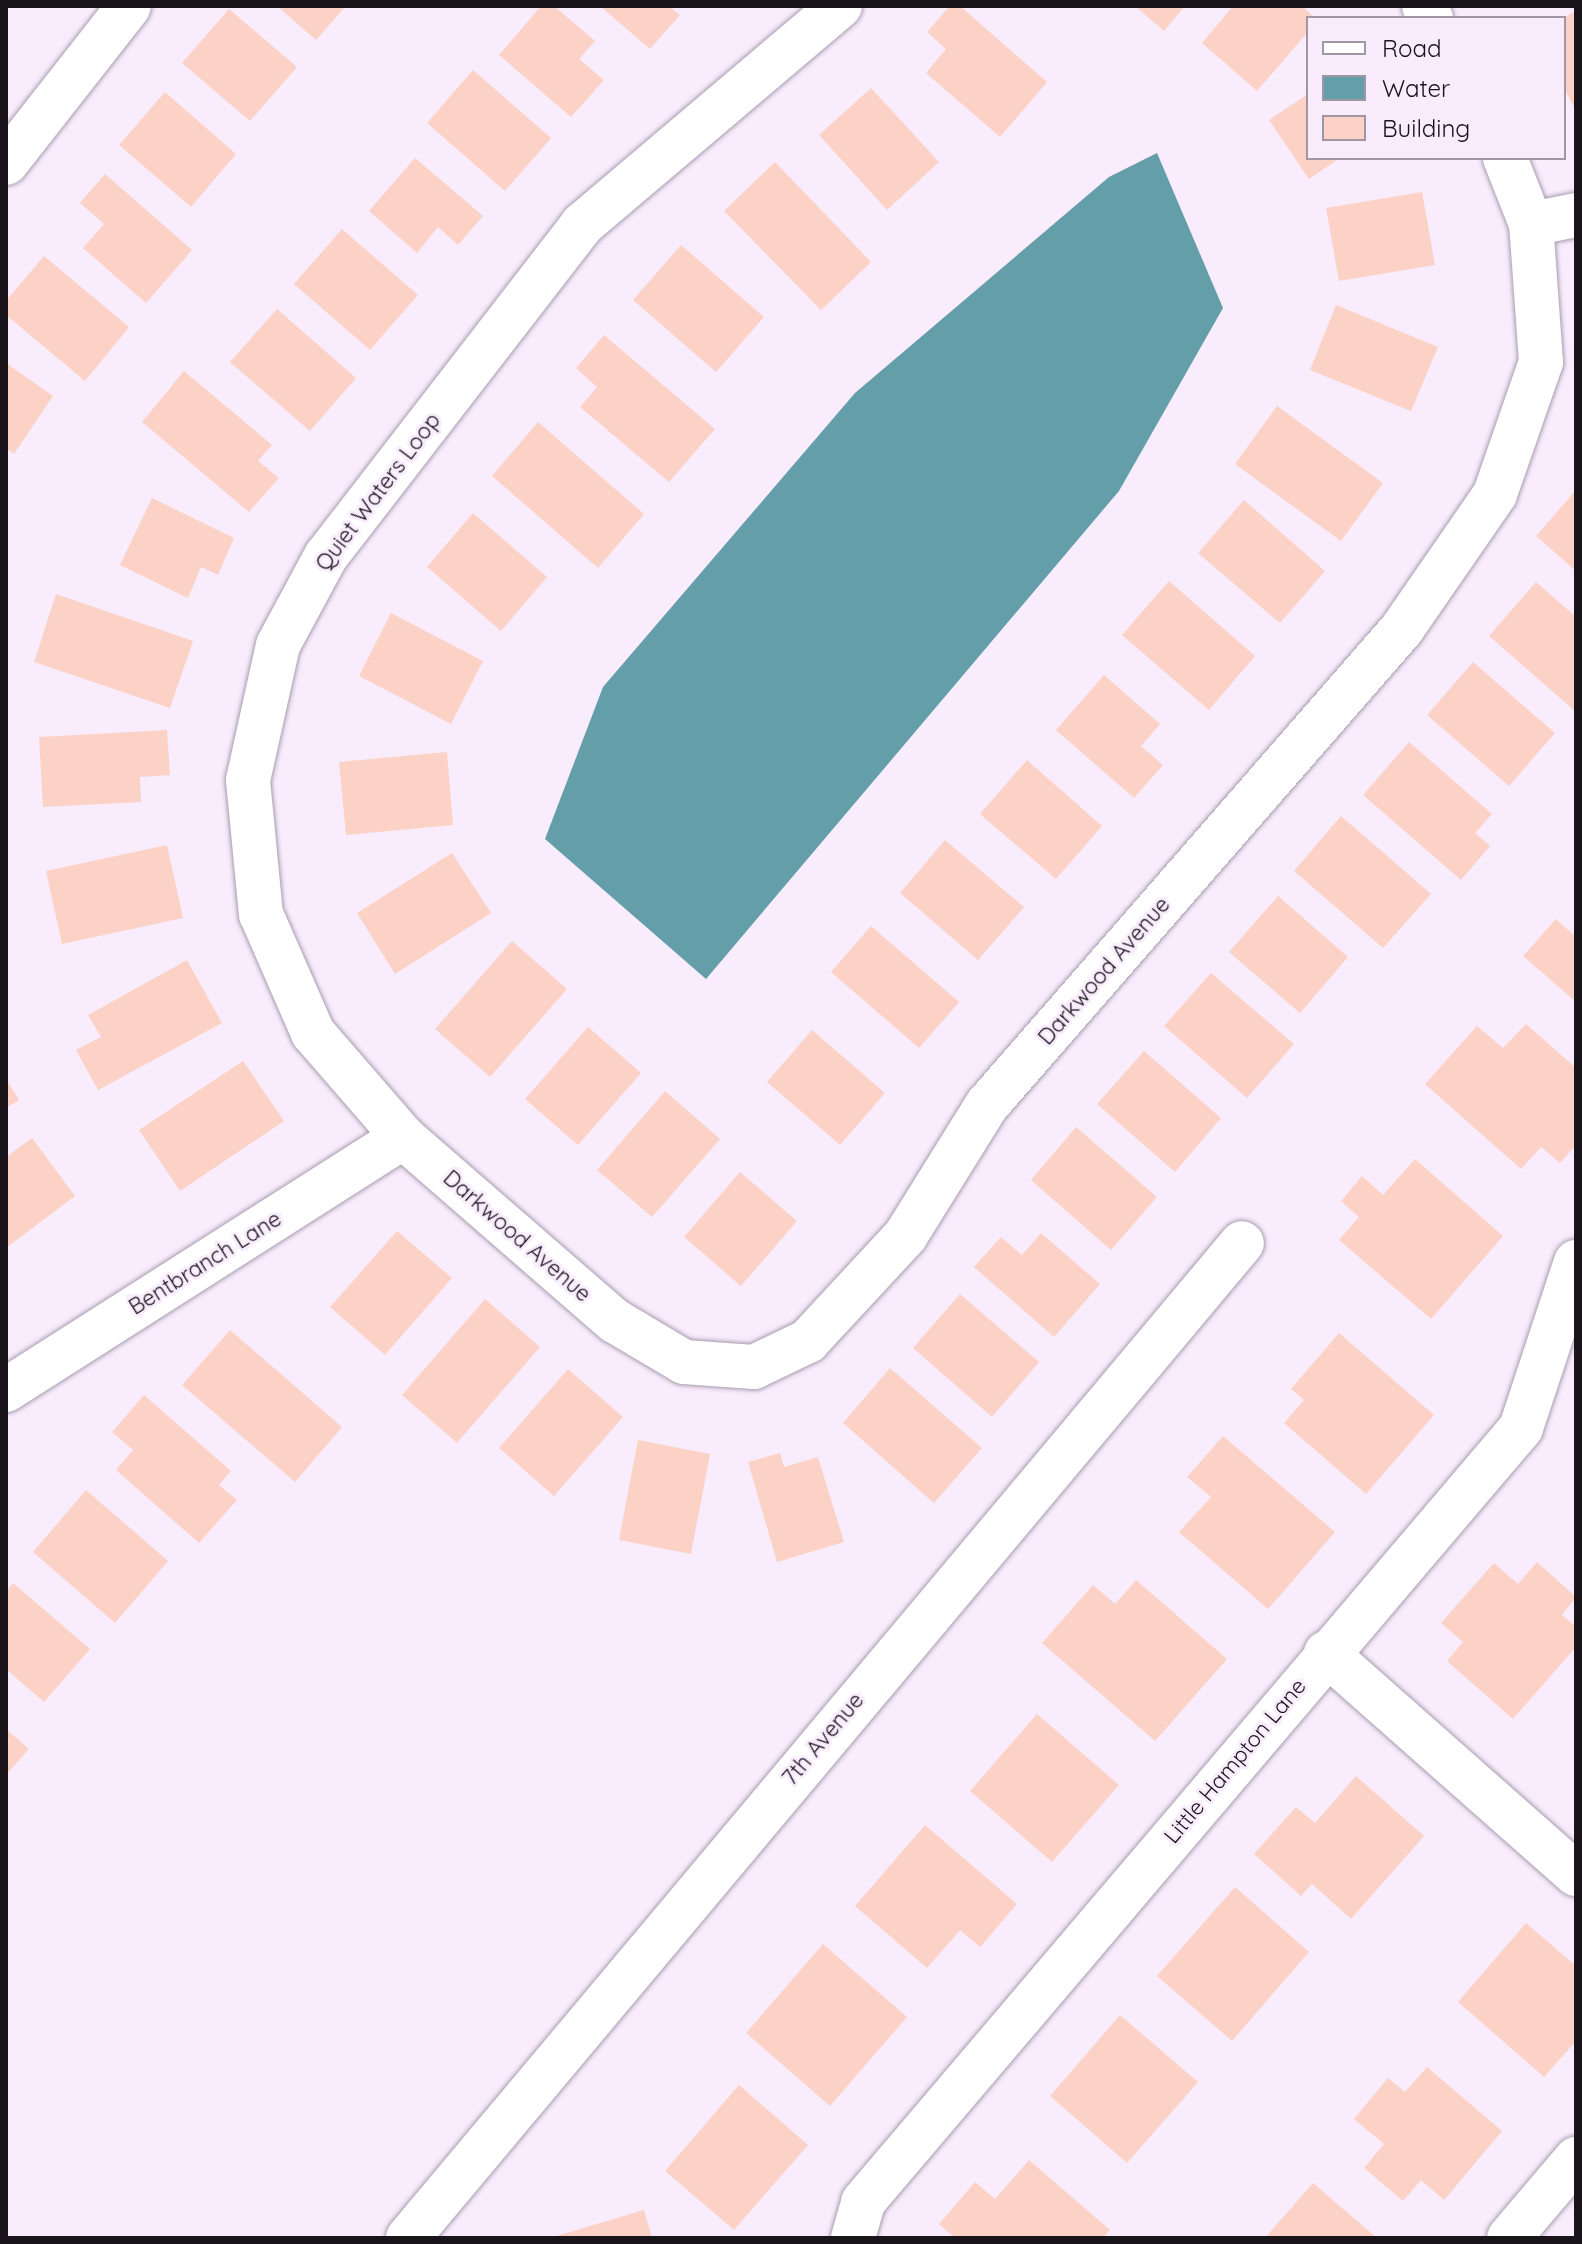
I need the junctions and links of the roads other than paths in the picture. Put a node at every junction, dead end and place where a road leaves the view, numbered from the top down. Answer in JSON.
{"nodes":[{"id":1,"x":129,"y":6,"type":"edge"},
{"id":2,"x":840,"y":6,"type":"edge"},
{"id":3,"x":1506,"y":160,"type":"edge"},
{"id":4,"x":6,"y":163,"type":"edge"},
{"id":5,"x":1576,"y":215,"type":"edge"},
{"id":6,"x":1531,"y":224,"type":"junction"},
{"id":7,"x":403,"y":1137,"type":"junction"},
{"id":8,"x":1242,"y":1243,"type":"dead end"},
{"id":9,"x":1576,"y":1262,"type":"edge"},
{"id":10,"x":6,"y":1390,"type":"edge"},
{"id":11,"x":1326,"y":1653,"type":"junction"},
{"id":12,"x":1576,"y":1874,"type":"edge"},
{"id":13,"x":1576,"y":2159,"type":"edge"},
{"id":14,"x":408,"y":2238,"type":"edge"},
{"id":15,"x":853,"y":2238,"type":"edge"},
{"id":16,"x":1509,"y":2238,"type":"edge"}],
"edges":[{"from":1,"to":4,"type":"street"},
{"from":2,"to":7,"type":"street","name":"Quiet Waters Loop"},
{"from":3,"to":6,"type":"street","name":"Darkwood Avenue"},
{"from":5,"to":6,"type":"street"},
{"from":6,"to":7,"type":"street","name":"Darkwood Avenue"},
{"from":7,"to":10,"type":"street","name":"Bentbranch Lane"},
{"from":8,"to":14,"type":"street","name":"7th Avenue"},
{"from":9,"to":11,"type":"street","name":"Little Hampton Lane"},
{"from":11,"to":12,"type":"street"},
{"from":11,"to":15,"type":"street","name":"Little Hampton Lane"},
{"from":13,"to":16,"type":"street"}]}
